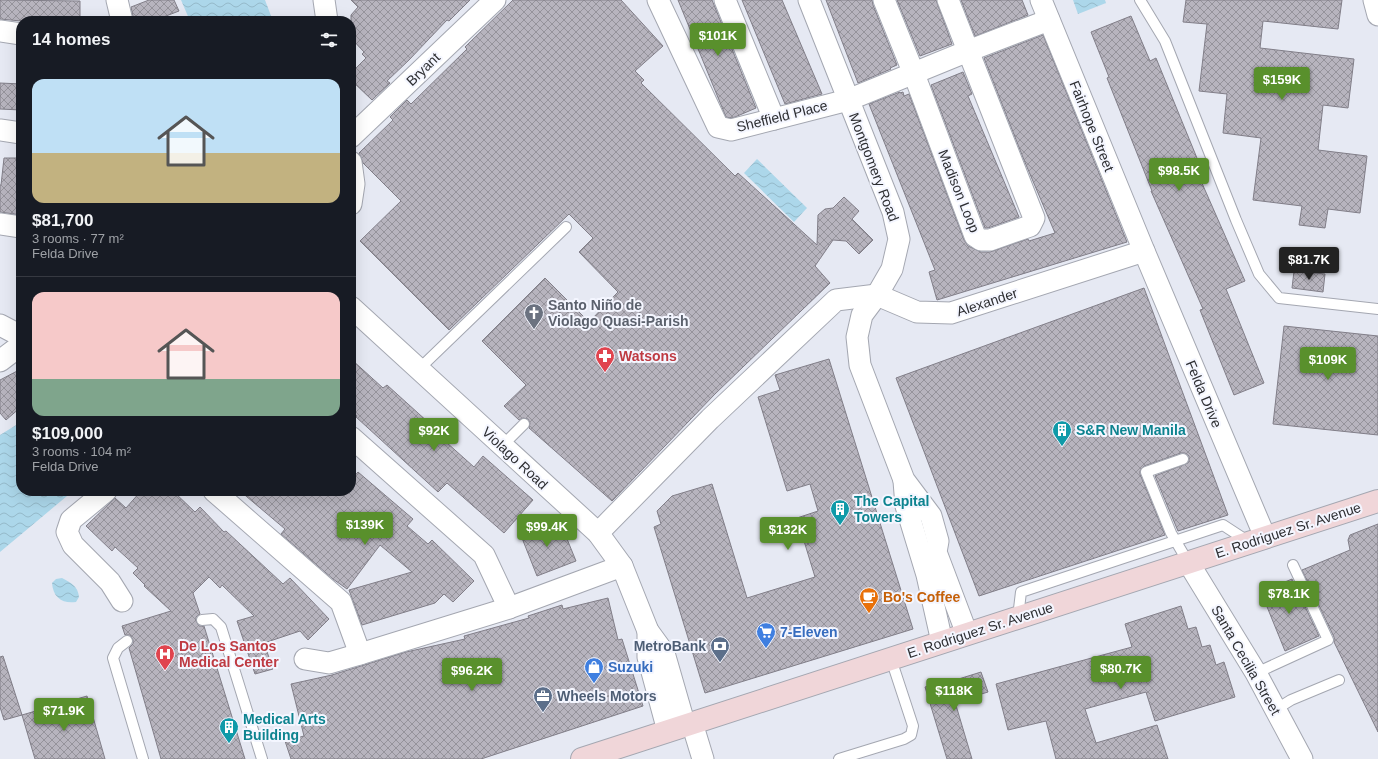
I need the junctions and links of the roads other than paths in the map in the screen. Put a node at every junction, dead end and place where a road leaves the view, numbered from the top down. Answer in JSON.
{"nodes":[{"id":1,"x":117,"y":0,"type":"edge"},
{"id":2,"x":324,"y":0,"type":"edge"},
{"id":3,"x":494,"y":0,"type":"edge"},
{"id":4,"x":644,"y":0,"type":"edge"},
{"id":5,"x":725,"y":0,"type":"edge"},
{"id":6,"x":809,"y":0,"type":"edge"},
{"id":7,"x":884,"y":0,"type":"edge"},
{"id":8,"x":948,"y":0,"type":"edge"},
{"id":9,"x":1041,"y":0,"type":"edge"},
{"id":10,"x":1140,"y":0,"type":"edge"},
{"id":11,"x":1374,"y":0,"type":"edge"},
{"id":12,"x":662,"y":8,"type":"edge"},
{"id":13,"x":1378,"y":15,"type":"edge"},
{"id":14,"x":121,"y":16,"type":"edge"},
{"id":15,"x":326,"y":16,"type":"edge"},
{"id":16,"x":1049,"y":20,"type":"junction"},
{"id":17,"x":0,"y":30,"type":"edge"},
{"id":18,"x":16,"y":33,"type":"edge"},
{"id":19,"x":968,"y":51,"type":"junction"},
{"id":20,"x":914,"y":74,"type":"junction"},
{"id":21,"x":848,"y":100,"type":"junction"},
{"id":22,"x":774,"y":119,"type":"junction"},
{"id":23,"x":0,"y":130,"type":"edge"},
{"id":24,"x":16,"y":132,"type":"edge"},
{"id":25,"x":356,"y":132,"type":"edge"},
{"id":26,"x":0,"y":224,"type":"edge"},
{"id":27,"x":16,"y":227,"type":"edge"},
{"id":28,"x":566,"y":227,"type":"dead end"},
{"id":29,"x":1144,"y":251,"type":"junction"},
{"id":30,"x":877,"y":296,"type":"junction"},
{"id":31,"x":1378,"y":309,"type":"edge"},
{"id":32,"x":356,"y":312,"type":"edge"},
{"id":33,"x":0,"y":325,"type":"edge"},
{"id":34,"x":16,"y":333,"type":"edge"},
{"id":35,"x":16,"y":349,"type":"edge"},
{"id":36,"x":0,"y":361,"type":"edge"},
{"id":37,"x":418,"y":369,"type":"junction"},
{"id":38,"x":524,"y":424,"type":"dead end"},
{"id":39,"x":356,"y":441,"type":"edge"},
{"id":40,"x":502,"y":446,"type":"junction"},
{"id":41,"x":1182,"y":459,"type":"dead end"},
{"id":42,"x":904,"y":480,"type":"junction"},
{"id":43,"x":100,"y":496,"type":"edge"},
{"id":44,"x":220,"y":496,"type":"edge"},
{"id":45,"x":1378,"y":501,"type":"edge"},
{"id":46,"x":598,"y":533,"type":"junction"},
{"id":47,"x":1173,"y":537,"type":"junction"},
{"id":48,"x":1257,"y":540,"type":"junction"},
{"id":49,"x":1188,"y":562,"type":"junction"},
{"id":50,"x":1293,"y":565,"type":"dead end"},
{"id":51,"x":622,"y":566,"type":"junction"},
{"id":52,"x":935,"y":566,"type":"junction"},
{"id":53,"x":122,"y":601,"type":"dead end"},
{"id":54,"x":509,"y":608,"type":"junction"},
{"id":55,"x":1018,"y":617,"type":"junction"},
{"id":56,"x":202,"y":620,"type":"dead end"},
{"id":57,"x":967,"y":634,"type":"junction"},
{"id":58,"x":127,"y":641,"type":"dead end"},
{"id":59,"x":942,"y":642,"type":"junction"},
{"id":60,"x":360,"y":654,"type":"junction"},
{"id":61,"x":305,"y":659,"type":"dead end"},
{"id":62,"x":891,"y":659,"type":"junction"},
{"id":63,"x":1256,"y":673,"type":"junction"},
{"id":64,"x":1339,"y":680,"type":"dead end"},
{"id":65,"x":1275,"y":710,"type":"junction"},
{"id":66,"x":681,"y":727,"type":"junction"},
{"id":67,"x":586,"y":758,"type":"edge"},
{"id":68,"x":143,"y":759,"type":"edge"},
{"id":69,"x":262,"y":759,"type":"edge"},
{"id":70,"x":704,"y":759,"type":"edge"},
{"id":71,"x":839,"y":759,"type":"edge"},
{"id":72,"x":1302,"y":759,"type":"edge"}],
"edges":[{"from":1,"to":14,"type":"street"},
{"from":2,"to":15,"type":"street"},
{"from":3,"to":25,"type":"street","name":"Bryant"},
{"from":4,"to":12,"type":"street","name":"Sheffield Place"},
{"from":5,"to":22,"type":"street"},
{"from":6,"to":21,"type":"street","name":"Montgomery Road"},
{"from":7,"to":20,"type":"street","name":"Madison Loop"},
{"from":8,"to":19,"type":"street","name":"Madison Loop"},
{"from":9,"to":16,"type":"street","name":"Fairhope Street"},
{"from":10,"to":31,"type":"lane"},
{"from":11,"to":13,"type":"street"},
{"from":12,"to":22,"type":"street","name":"Sheffield Place"},
{"from":16,"to":19,"type":"street","name":"Montgomery Road"},
{"from":16,"to":29,"type":"street","name":"Fairhope Street"},
{"from":17,"to":18,"type":"street"},
{"from":19,"to":20,"type":"street","name":"Montgomery Road"},
{"from":19,"to":20,"type":"street","name":"Madison Loop"},
{"from":20,"to":21,"type":"street","name":"Montgomery Road"},
{"from":21,"to":22,"type":"street","name":"Sheffield Place"},
{"from":21,"to":30,"type":"street","name":"Montgomery Road"},
{"from":23,"to":24,"type":"street"},
{"from":26,"to":27,"type":"street"},
{"from":28,"to":37,"type":"lane"},
{"from":29,"to":30,"type":"street","name":"Alexander"},
{"from":29,"to":48,"type":"street","name":"Felda Drive"},
{"from":30,"to":42,"type":"street","name":"Montgomery Road"},
{"from":30,"to":46,"type":"street","name":"Alexander"},
{"from":32,"to":37,"type":"street","name":"Violago Road"},
{"from":33,"to":34,"type":"street"},
{"from":35,"to":36,"type":"street"},
{"from":37,"to":40,"type":"street","name":"Violago Road"},
{"from":38,"to":40,"type":"lane"},
{"from":39,"to":54,"type":"street"},
{"from":40,"to":46,"type":"street","name":"Violago Road"},
{"from":41,"to":47,"type":"lane"},
{"from":42,"to":52,"type":"street","name":"Montgomery Road"},
{"from":42,"to":52,"type":"street","name":"Montgomery Road"},
{"from":43,"to":53,"type":"street"},
{"from":44,"to":60,"type":"street"},
{"from":45,"to":48,"type":"main road","name":"E. Rodriguez Sr. Avenue"},
{"from":46,"to":51,"type":"street","name":"Violago Road"},
{"from":47,"to":48,"type":"lane"},
{"from":47,"to":49,"type":"lane"},
{"from":47,"to":55,"type":"lane"},
{"from":48,"to":49,"type":"main road","name":"E. Rodriguez Sr. Avenue"},
{"from":49,"to":55,"type":"main road","name":"E. Rodriguez Sr. Avenue"},
{"from":49,"to":63,"type":"street","name":"Santa Cecilia Street"},
{"from":50,"to":63,"type":"lane"},
{"from":51,"to":54,"type":"street"},
{"from":51,"to":66,"type":"street","name":"Violago Road"},
{"from":52,"to":57,"type":"street","name":"Montgomery Road"},
{"from":52,"to":59,"type":"street","name":"Montgomery Road"},
{"from":54,"to":60,"type":"street"},
{"from":55,"to":57,"type":"main road","name":"E. Rodriguez Sr. Avenue"},
{"from":56,"to":69,"type":"lane"},
{"from":57,"to":59,"type":"main road","name":"E. Rodriguez Sr. Avenue"},
{"from":58,"to":68,"type":"lane"},
{"from":59,"to":62,"type":"main road","name":"E. Rodriguez Sr. Avenue"},
{"from":60,"to":61,"type":"street"},
{"from":62,"to":66,"type":"main road","name":"E. Rodriguez Sr. Avenue"},
{"from":62,"to":71,"type":"lane"},
{"from":63,"to":65,"type":"street","name":"Santa Cecilia Street"},
{"from":64,"to":65,"type":"lane"},
{"from":65,"to":72,"type":"street","name":"Santa Cecilia Street"},
{"from":66,"to":67,"type":"main road","name":"E. Rodriguez Sr. Avenue"},
{"from":66,"to":70,"type":"street","name":"Violago Road"}]}
